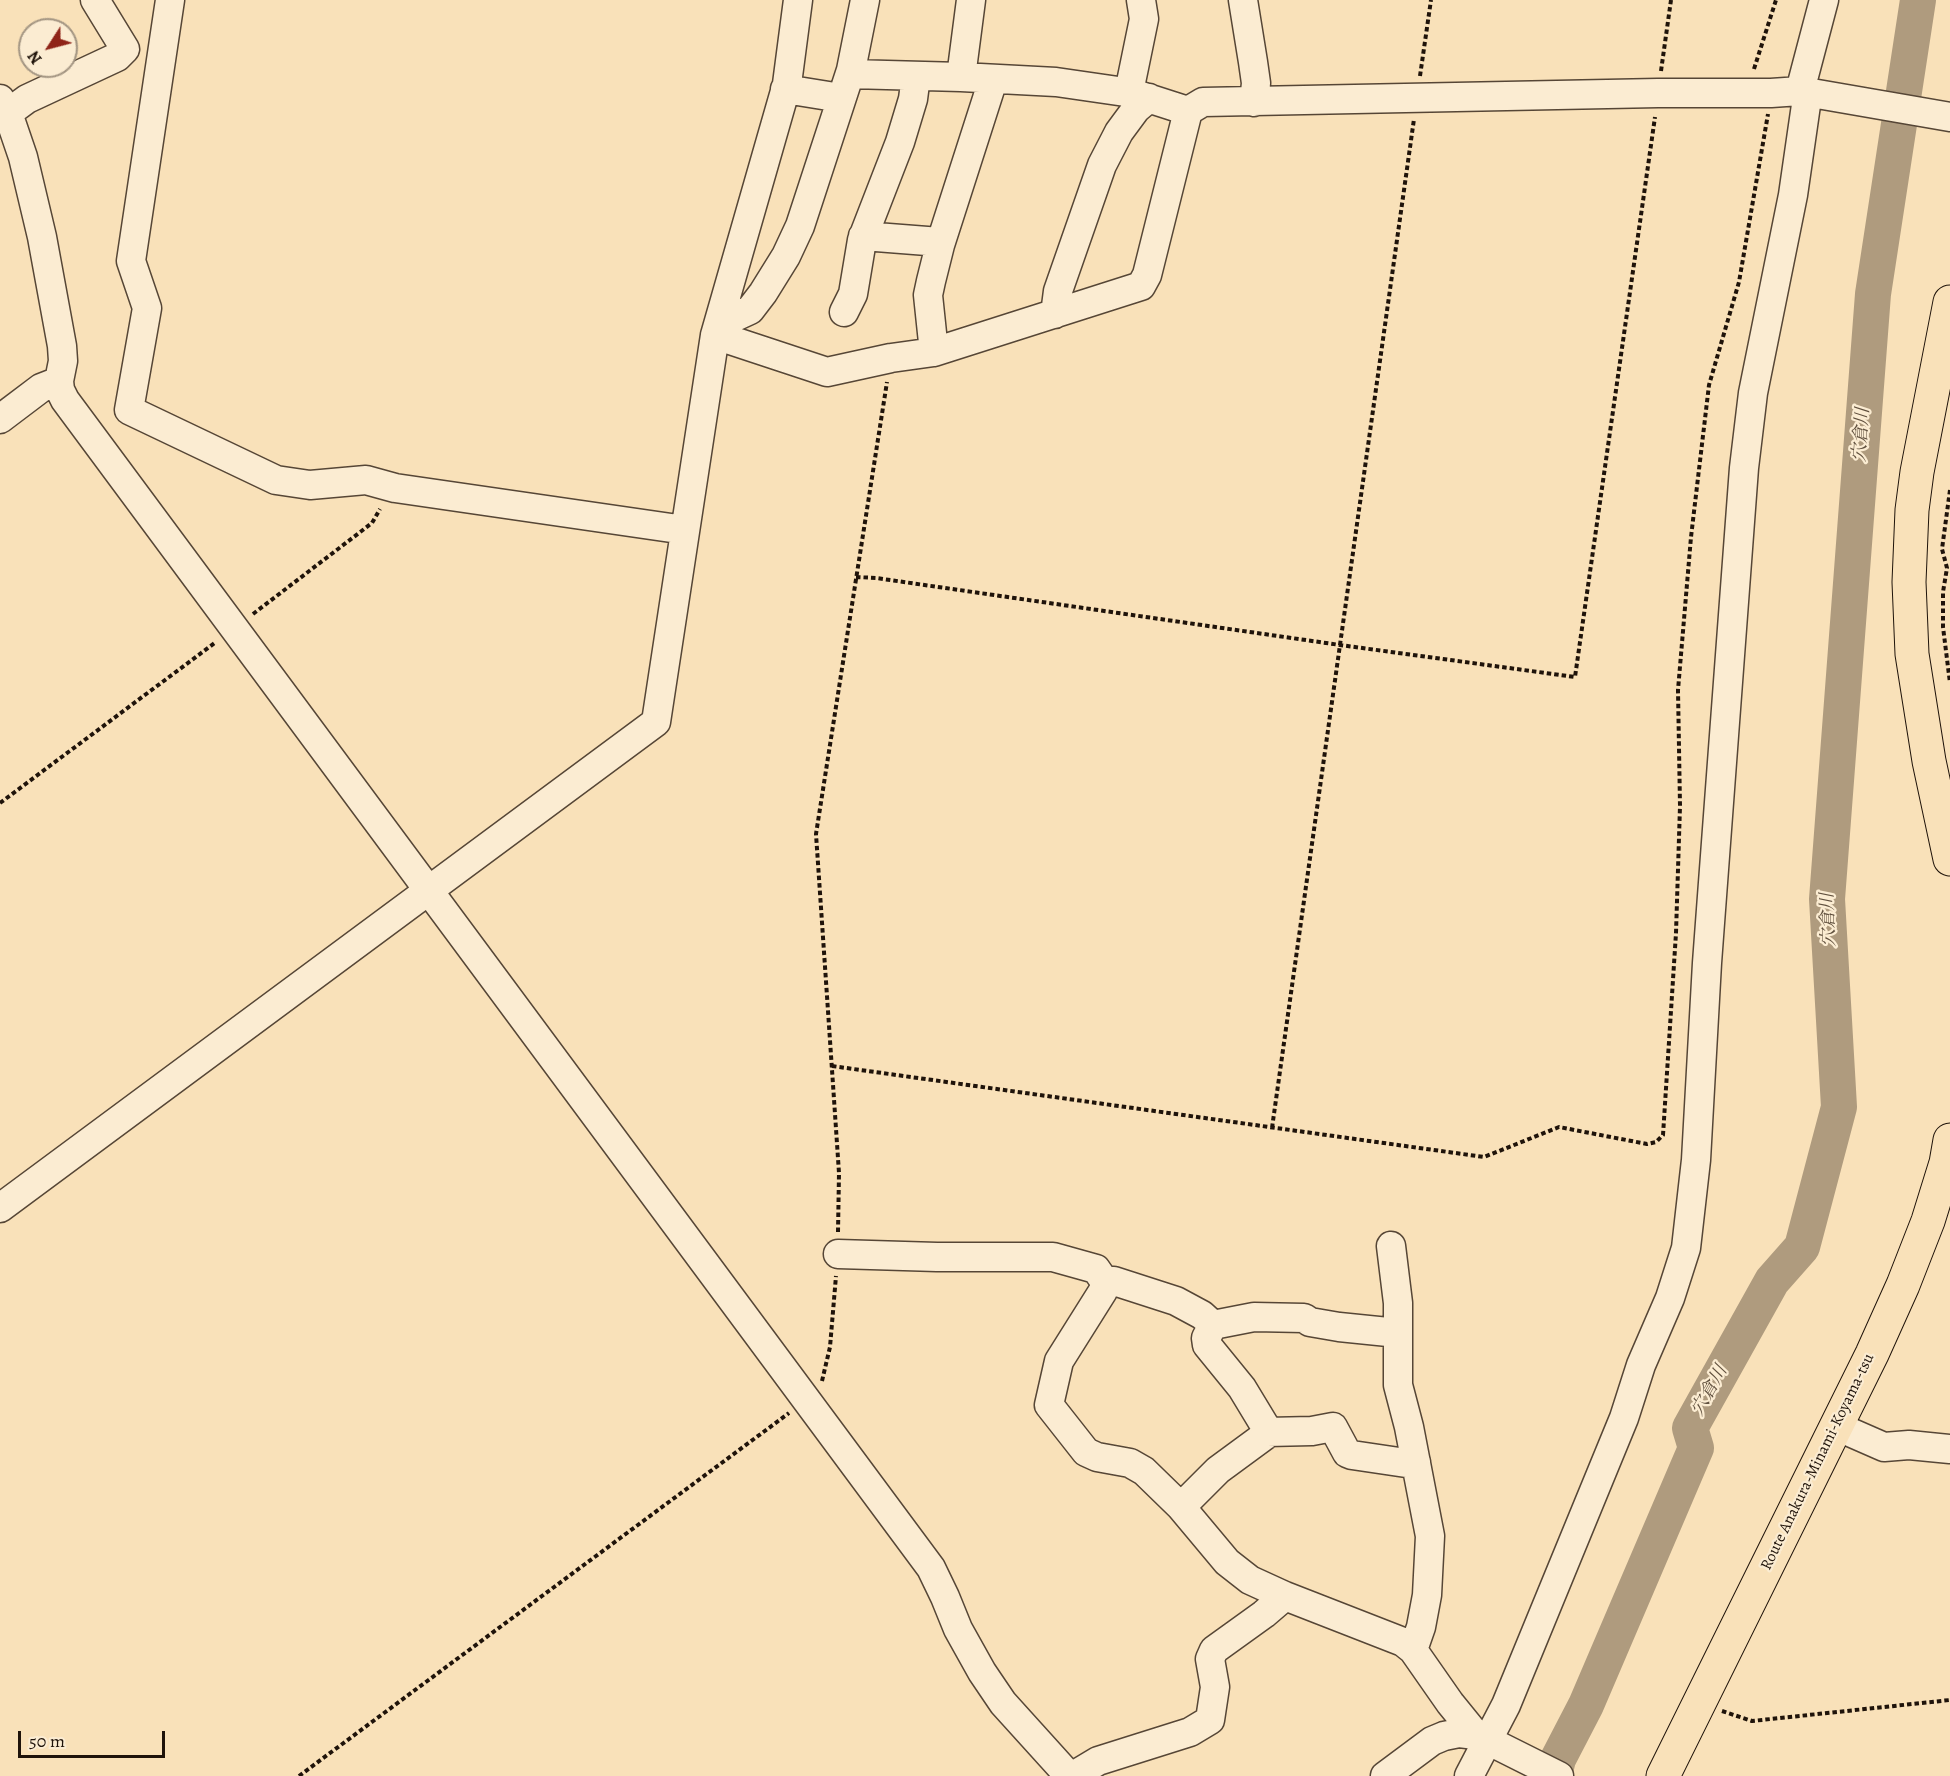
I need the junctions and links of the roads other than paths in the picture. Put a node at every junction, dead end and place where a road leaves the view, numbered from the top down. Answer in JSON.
{"nodes":[{"id":1,"x":95,"y":0,"type":"edge"},
{"id":2,"x":170,"y":0,"type":"edge"},
{"id":3,"x":798,"y":0,"type":"edge"},
{"id":4,"x":865,"y":0,"type":"edge"},
{"id":5,"x":971,"y":0,"type":"edge"},
{"id":6,"x":1141,"y":0,"type":"edge"},
{"id":7,"x":1243,"y":0,"type":"edge"},
{"id":8,"x":1824,"y":0,"type":"edge"},
{"id":9,"x":163,"y":46,"type":"junction"},
{"id":10,"x":125,"y":49,"type":"junction"},
{"id":11,"x":916,"y":76,"type":"junction"},
{"id":12,"x":961,"y":77,"type":"junction"},
{"id":13,"x":993,"y":80,"type":"junction"},
{"id":14,"x":845,"y":86,"type":"junction"},
{"id":15,"x":785,"y":89,"type":"junction"},
{"id":16,"x":1808,"y":91,"type":"junction"},
{"id":17,"x":1139,"y":95,"type":"junction"},
{"id":18,"x":1254,"y":102,"type":"junction"},
{"id":19,"x":4,"y":106,"type":"edge"},
{"id":20,"x":1188,"y":111,"type":"junction"},
{"id":21,"x":1950,"y":117,"type":"edge"},
{"id":22,"x":863,"y":236,"type":"junction"},
{"id":23,"x":940,"y":242,"type":"junction"},
{"id":24,"x":1950,"y":302,"type":"edge"},
{"id":25,"x":844,"y":312,"type":"dead end"},
{"id":26,"x":1055,"y":314,"type":"junction"},
{"id":27,"x":718,"y":327,"type":"junction"},
{"id":28,"x":934,"y":352,"type":"junction"},
{"id":29,"x":58,"y":381,"type":"junction"},
{"id":30,"x":0,"y":418,"type":"edge"},
{"id":31,"x":685,"y":530,"type":"junction"},
{"id":32,"x":1950,"y":859,"type":"edge"},
{"id":33,"x":428,"y":890,"type":"junction"},
{"id":34,"x":1950,"y":1140,"type":"edge"},
{"id":35,"x":0,"y":1208,"type":"edge"},
{"id":36,"x":1391,"y":1246,"type":"dead end"},
{"id":37,"x":838,"y":1254,"type":"road end"},
{"id":38,"x":1105,"y":1282,"type":"junction"},
{"id":39,"x":1213,"y":1325,"type":"junction"},
{"id":40,"x":1398,"y":1333,"type":"junction"},
{"id":41,"x":1836,"y":1426,"type":"junction"},
{"id":42,"x":1267,"y":1432,"type":"junction"},
{"id":43,"x":1950,"y":1449,"type":"edge"},
{"id":44,"x":1416,"y":1462,"type":"junction"},
{"id":45,"x":1182,"y":1507,"type":"junction"},
{"id":46,"x":1285,"y":1596,"type":"junction"},
{"id":47,"x":1413,"y":1650,"type":"junction"},
{"id":48,"x":1485,"y":1739,"type":"junction"},
{"id":49,"x":1071,"y":1776,"type":"edge"},
{"id":50,"x":1385,"y":1776,"type":"edge"},
{"id":51,"x":1469,"y":1776,"type":"edge"},
{"id":52,"x":1560,"y":1776,"type":"edge"},
{"id":53,"x":1663,"y":1776,"type":"edge"}],
"edges":[{"from":1,"to":10,"type":"street"},
{"from":2,"to":9,"type":"street"},
{"from":3,"to":15,"type":"street"},
{"from":4,"to":14,"type":"street"},
{"from":5,"to":12,"type":"street"},
{"from":6,"to":17,"type":"street"},
{"from":7,"to":18,"type":"street"},
{"from":8,"to":16,"type":"street"},
{"from":9,"to":10,"type":"street"},
{"from":9,"to":31,"type":"street"},
{"from":10,"to":19,"type":"street"},
{"from":11,"to":12,"type":"street"},
{"from":11,"to":14,"type":"street"},
{"from":11,"to":22,"type":"street"},
{"from":12,"to":13,"type":"street"},
{"from":13,"to":17,"type":"street"},
{"from":13,"to":23,"type":"street"},
{"from":14,"to":15,"type":"street"},
{"from":14,"to":27,"type":"street"},
{"from":15,"to":27,"type":"street"},
{"from":16,"to":18,"type":"street"},
{"from":16,"to":21,"type":"street"},
{"from":16,"to":48,"type":"street"},
{"from":17,"to":20,"type":"street"},
{"from":17,"to":26,"type":"street"},
{"from":18,"to":20,"type":"street"},
{"from":19,"to":29,"type":"street"},
{"from":20,"to":26,"type":"street"},
{"from":22,"to":23,"type":"street"},
{"from":22,"to":25,"type":"street"},
{"from":23,"to":28,"type":"street"},
{"from":24,"to":32,"type":"main road"},
{"from":26,"to":28,"type":"street"},
{"from":27,"to":28,"type":"street"},
{"from":27,"to":31,"type":"street"},
{"from":29,"to":30,"type":"street"},
{"from":29,"to":33,"type":"street"},
{"from":31,"to":33,"type":"street"},
{"from":33,"to":35,"type":"street"},
{"from":33,"to":49,"type":"street"},
{"from":34,"to":41,"type":"main road","name":"Route Anakura-Minami-Koyama-tsu"},
{"from":36,"to":40,"type":"street"},
{"from":37,"to":38,"type":"street"},
{"from":38,"to":39,"type":"street"},
{"from":38,"to":45,"type":"street"},
{"from":39,"to":40,"type":"street"},
{"from":39,"to":42,"type":"street"},
{"from":40,"to":44,"type":"street"},
{"from":41,"to":43,"type":"street"},
{"from":41,"to":53,"type":"main road","name":"Route Anakura-Minami-Koyama-tsu"},
{"from":42,"to":44,"type":"street"},
{"from":42,"to":45,"type":"street"},
{"from":44,"to":47,"type":"street"},
{"from":45,"to":46,"type":"street"},
{"from":46,"to":47,"type":"street"},
{"from":46,"to":49,"type":"street"},
{"from":47,"to":48,"type":"street"},
{"from":48,"to":50,"type":"street"},
{"from":48,"to":51,"type":"street"},
{"from":48,"to":52,"type":"street"}]}
